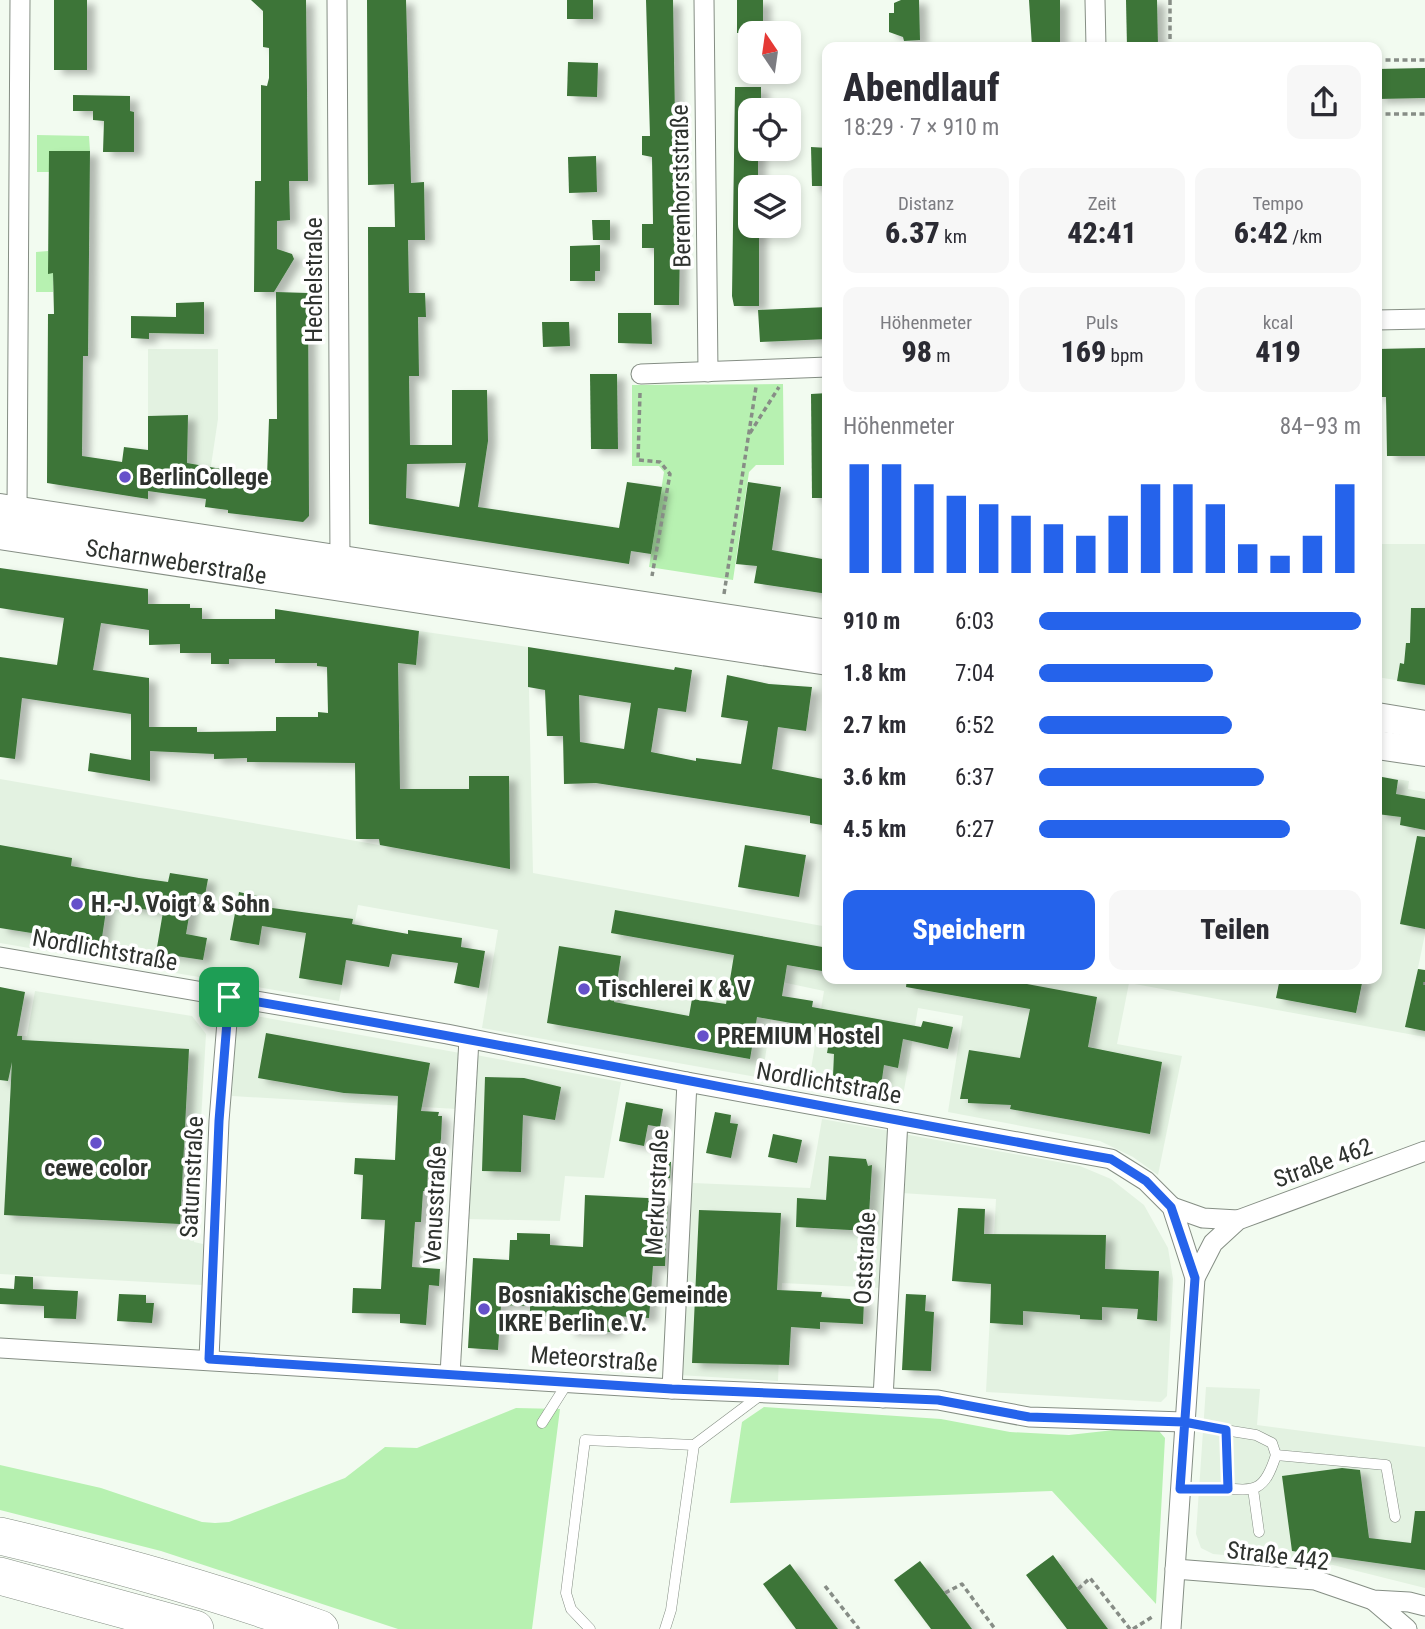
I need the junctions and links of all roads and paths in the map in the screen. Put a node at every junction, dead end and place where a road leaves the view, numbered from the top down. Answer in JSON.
{"nodes":[{"id":1,"x":20,"y":0,"type":"edge"},
{"id":2,"x":337,"y":0,"type":"edge"},
{"id":3,"x":704,"y":0,"type":"edge"},
{"id":4,"x":1095,"y":0,"type":"edge"},
{"id":5,"x":1170,"y":0,"type":"edge"},
{"id":6,"x":1096,"y":42,"type":"edge"},
{"id":7,"x":1170,"y":42,"type":"edge"},
{"id":8,"x":1382,"y":60,"type":"edge"},
{"id":9,"x":1425,"y":60,"type":"edge"},
{"id":10,"x":1382,"y":114,"type":"edge"},
{"id":11,"x":1425,"y":114,"type":"edge"},
{"id":12,"x":1425,"y":319,"type":"edge"},
{"id":13,"x":1382,"y":320,"type":"edge"},
{"id":14,"x":822,"y":368,"type":"edge"},
{"id":15,"x":703,"y":372,"type":"junction"},
{"id":16,"x":759,"y":372,"type":"junction"},
{"id":17,"x":641,"y":373,"type":"joint"},
{"id":18,"x":782,"y":382,"type":"dead end"},
{"id":19,"x":749,"y":435,"type":"junction"},
{"id":20,"x":7,"y":523,"type":"edge"},
{"id":21,"x":339,"y":573,"type":"junction"},
{"id":22,"x":652,"y":576,"type":"dead end"},
{"id":23,"x":725,"y":588,"type":"dead end"},
{"id":24,"x":519,"y":600,"type":"junction"},
{"id":25,"x":822,"y":633,"type":"edge"},
{"id":26,"x":822,"y":660,"type":"edge"},
{"id":27,"x":1382,"y":719,"type":"edge"},
{"id":28,"x":1425,"y":725,"type":"edge"},
{"id":29,"x":1382,"y":746,"type":"edge"},
{"id":30,"x":1425,"y":752,"type":"edge"},
{"id":31,"x":0,"y":957,"type":"edge"},
{"id":32,"x":229,"y":997,"type":"junction"},
{"id":33,"x":469,"y":1039,"type":"junction"},
{"id":34,"x":687,"y":1082,"type":"junction"},
{"id":35,"x":898,"y":1121,"type":"junction"},
{"id":36,"x":1425,"y":1151,"type":"edge"},
{"id":37,"x":1171,"y":1207,"type":"junction"},
{"id":38,"x":1238,"y":1220,"type":"junction"},
{"id":39,"x":1195,"y":1278,"type":"junction"},
{"id":40,"x":0,"y":1348,"type":"edge"},
{"id":41,"x":209,"y":1359,"type":"junction"},
{"id":42,"x":450,"y":1375,"type":"junction"},
{"id":43,"x":568,"y":1382,"type":"junction"},
{"id":44,"x":672,"y":1389,"type":"junction"},
{"id":45,"x":762,"y":1394,"type":"junction"},
{"id":46,"x":883,"y":1398,"type":"junction"},
{"id":47,"x":1184,"y":1422,"type":"junction"},
{"id":48,"x":542,"y":1423,"type":"dead end"},
{"id":49,"x":1226,"y":1430,"type":"junction"},
{"id":50,"x":694,"y":1445,"type":"junction"},
{"id":51,"x":1276,"y":1455,"type":"junction"},
{"id":52,"x":1180,"y":1489,"type":"junction"},
{"id":53,"x":1228,"y":1489,"type":"junction"},
{"id":54,"x":1253,"y":1489,"type":"junction"},
{"id":55,"x":1395,"y":1517,"type":"dead end"},
{"id":56,"x":1259,"y":1532,"type":"dead end"},
{"id":57,"x":0,"y":1535,"type":"edge"},
{"id":58,"x":1175,"y":1569,"type":"junction"},
{"id":59,"x":0,"y":1576,"type":"edge"},
{"id":60,"x":825,"y":1586,"type":"dead end"},
{"id":61,"x":1078,"y":1589,"type":"dead end"},
{"id":62,"x":945,"y":1593,"type":"dead end"},
{"id":63,"x":1373,"y":1600,"type":"junction"},
{"id":64,"x":1425,"y":1606,"type":"edge"},
{"id":65,"x":1158,"y":1614,"type":"dead end"},
{"id":66,"x":195,"y":1629,"type":"edge"},
{"id":67,"x":320,"y":1629,"type":"edge"},
{"id":68,"x":590,"y":1629,"type":"edge"},
{"id":69,"x":665,"y":1629,"type":"edge"},
{"id":70,"x":859,"y":1629,"type":"edge"},
{"id":71,"x":995,"y":1629,"type":"edge"},
{"id":72,"x":1132,"y":1629,"type":"edge"},
{"id":73,"x":1171,"y":1629,"type":"edge"},
{"id":74,"x":1407,"y":1629,"type":"edge"}],
"edges":[{"from":1,"to":20,"type":"street"},
{"from":2,"to":21,"type":"street","name":"Hechelstraße"},
{"from":3,"to":15,"type":"street","name":"Berenhorststraße"},
{"from":4,"to":6,"type":"street"},
{"from":5,"to":7,"type":"path"},
{"from":8,"to":9,"type":"path"},
{"from":10,"to":11,"type":"path"},
{"from":12,"to":13,"type":"street"},
{"from":14,"to":16,"type":"street"},
{"from":15,"to":16,"type":"street"},
{"from":15,"to":17,"type":"street"},
{"from":16,"to":19,"type":"path"},
{"from":17,"to":22,"type":"path"},
{"from":18,"to":19,"type":"path"},
{"from":19,"to":23,"type":"path"},
{"from":20,"to":21,"type":"main road","name":"Scharnweberstraße"},
{"from":21,"to":24,"type":"main road","name":"Scharnweberstraße"},
{"from":24,"to":25,"type":"main road","name":"Scharnweberstraße"},
{"from":24,"to":26,"type":"main road","name":"Scharnweberstraße"},
{"from":27,"to":28,"type":"main road"},
{"from":29,"to":30,"type":"main road"},
{"from":31,"to":32,"type":"street","name":"Nordlichtstraße"},
{"from":32,"to":33,"type":"street","name":"Nordlichtstraße"},
{"from":32,"to":41,"type":"street","name":"Saturnstraße"},
{"from":33,"to":34,"type":"street","name":"Nordlichtstraße"},
{"from":33,"to":42,"type":"street","name":"Venusstraße"},
{"from":34,"to":35,"type":"street","name":"Nordlichtstraße"},
{"from":34,"to":44,"type":"street","name":"Merkurstraße"},
{"from":35,"to":37,"type":"street","name":"Nordlichtstraße"},
{"from":35,"to":46,"type":"street","name":"Oststraße"},
{"from":36,"to":38,"type":"street","name":"Straße 462"},
{"from":37,"to":38,"type":"street","name":"Straße 462"},
{"from":37,"to":39,"type":"street","name":"Nordlichtstraße"},
{"from":38,"to":39,"type":"street","name":"Straße 462"},
{"from":39,"to":47,"type":"street","name":"Nordlichtstraße"},
{"from":40,"to":41,"type":"street","name":"Meteorstraße"},
{"from":41,"to":42,"type":"street","name":"Meteorstraße"},
{"from":42,"to":43,"type":"street","name":"Meteorstraße"},
{"from":43,"to":44,"type":"street","name":"Meteorstraße"},
{"from":43,"to":48,"type":"lane"},
{"from":44,"to":45,"type":"street","name":"Meteorstraße"},
{"from":45,"to":46,"type":"street","name":"Meteorstraße"},
{"from":45,"to":50,"type":"lane"},
{"from":46,"to":47,"type":"street","name":"Meteorstraße"},
{"from":47,"to":49,"type":"lane"},
{"from":47,"to":52,"type":"street","name":"Nordlichtstraße"},
{"from":49,"to":51,"type":"lane"},
{"from":49,"to":53,"type":"lane"},
{"from":50,"to":68,"type":"lane"},
{"from":50,"to":69,"type":"lane"},
{"from":51,"to":54,"type":"lane"},
{"from":51,"to":55,"type":"lane"},
{"from":52,"to":53,"type":"lane"},
{"from":52,"to":58,"type":"street","name":"Nordlichtstraße"},
{"from":53,"to":54,"type":"lane"},
{"from":54,"to":56,"type":"lane"},
{"from":57,"to":67,"type":"highway"},
{"from":58,"to":63,"type":"street","name":"Straße 442"},
{"from":58,"to":73,"type":"street","name":"Nordlichtstraße"},
{"from":59,"to":66,"type":"highway"},
{"from":60,"to":70,"type":"path"},
{"from":61,"to":72,"type":"path"},
{"from":62,"to":71,"type":"path"},
{"from":63,"to":64,"type":"street","name":"Straße 442"},
{"from":63,"to":74,"type":"street","name":"Straße 442"},
{"from":65,"to":72,"type":"path"}]}
